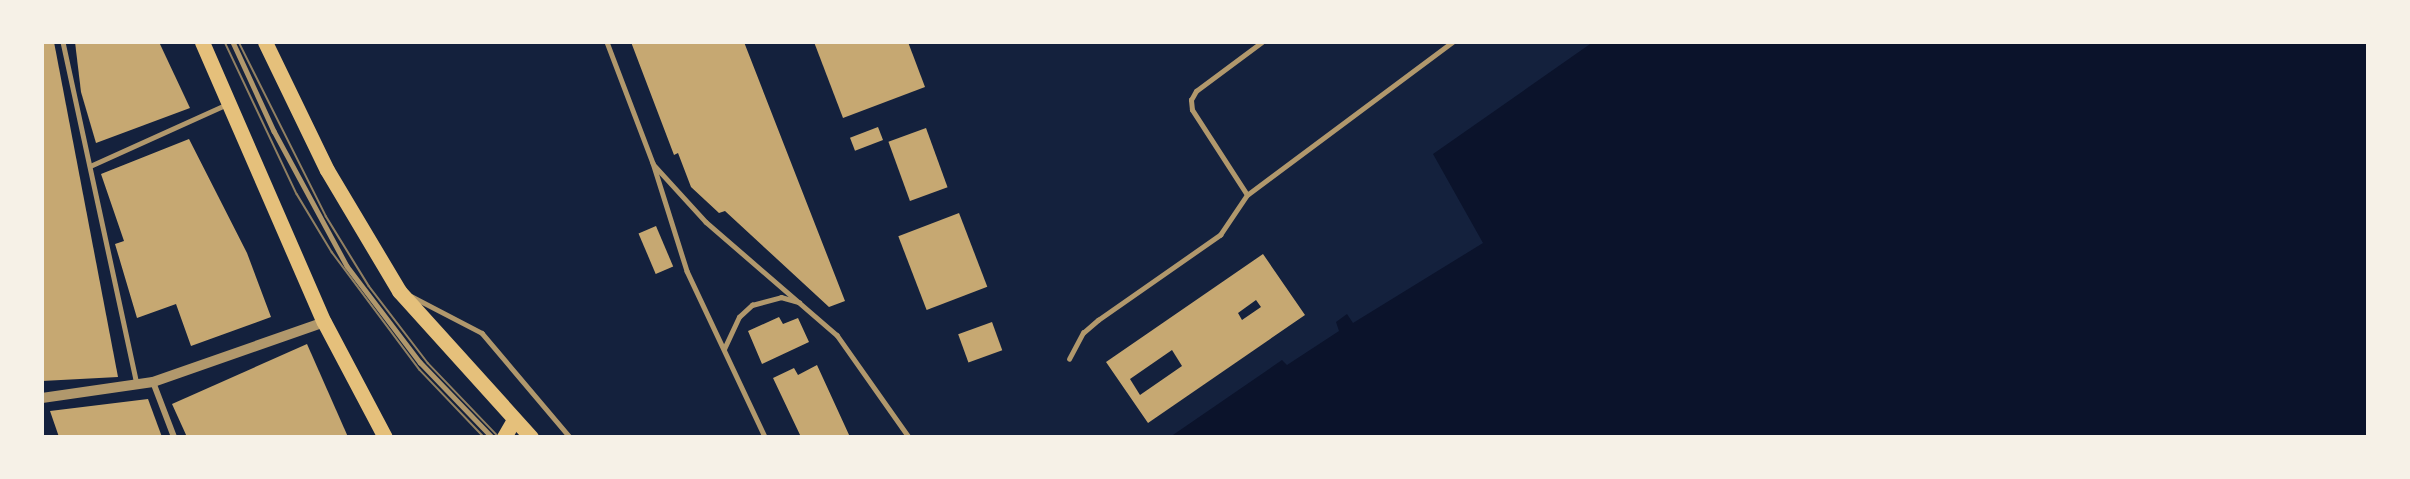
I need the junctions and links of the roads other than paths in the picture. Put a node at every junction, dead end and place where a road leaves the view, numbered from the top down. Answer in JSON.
{"nodes":[{"id":1,"x":63,"y":42,"type":"edge"},
{"id":2,"x":202,"y":42,"type":"edge"},
{"id":3,"x":233,"y":42,"type":"edge"},
{"id":4,"x":265,"y":42,"type":"edge"},
{"id":5,"x":607,"y":42,"type":"edge"},
{"id":6,"x":1262,"y":42,"type":"edge"},
{"id":7,"x":1452,"y":42,"type":"edge"},
{"id":8,"x":229,"y":104,"type":"junction"},
{"id":9,"x":653,"y":163,"type":"junction"},
{"id":10,"x":90,"y":166,"type":"junction"},
{"id":11,"x":1247,"y":195,"type":"junction"},
{"id":12,"x":399,"y":291,"type":"junction"},
{"id":13,"x":802,"y":303,"type":"junction"},
{"id":14,"x":324,"y":322,"type":"junction"},
{"id":15,"x":724,"y":350,"type":"junction"},
{"id":16,"x":1069,"y":359,"type":"dead end"},
{"id":17,"x":153,"y":382,"type":"junction"},
{"id":18,"x":137,"y":384,"type":"junction"},
{"id":19,"x":42,"y":398,"type":"edge"},
{"id":20,"x":514,"y":420,"type":"junction"},
{"id":21,"x":174,"y":437,"type":"edge"},
{"id":22,"x":385,"y":437,"type":"edge"},
{"id":23,"x":492,"y":437,"type":"edge"},
{"id":24,"x":504,"y":437,"type":"edge"},
{"id":25,"x":531,"y":437,"type":"edge"},
{"id":26,"x":570,"y":437,"type":"edge"},
{"id":27,"x":765,"y":437,"type":"edge"},
{"id":28,"x":909,"y":437,"type":"edge"}],
"edges":[{"from":1,"to":10,"type":"lane"},
{"from":2,"to":8,"type":"main road"},
{"from":3,"to":23,"type":"lane"},
{"from":4,"to":12,"type":"main road"},
{"from":5,"to":9,"type":"lane"},
{"from":6,"to":11,"type":"lane"},
{"from":7,"to":11,"type":"lane"},
{"from":8,"to":10,"type":"street"},
{"from":8,"to":14,"type":"main road"},
{"from":9,"to":13,"type":"lane"},
{"from":9,"to":15,"type":"lane"},
{"from":10,"to":18,"type":"lane"},
{"from":11,"to":16,"type":"lane"},
{"from":12,"to":20,"type":"main road"},
{"from":12,"to":26,"type":"lane"},
{"from":13,"to":15,"type":"lane"},
{"from":13,"to":28,"type":"lane"},
{"from":14,"to":17,"type":"street"},
{"from":14,"to":22,"type":"main road"},
{"from":15,"to":27,"type":"lane"},
{"from":17,"to":18,"type":"street"},
{"from":17,"to":21,"type":"street"},
{"from":18,"to":19,"type":"street"},
{"from":20,"to":24,"type":"main road"},
{"from":20,"to":25,"type":"main road"}]}
